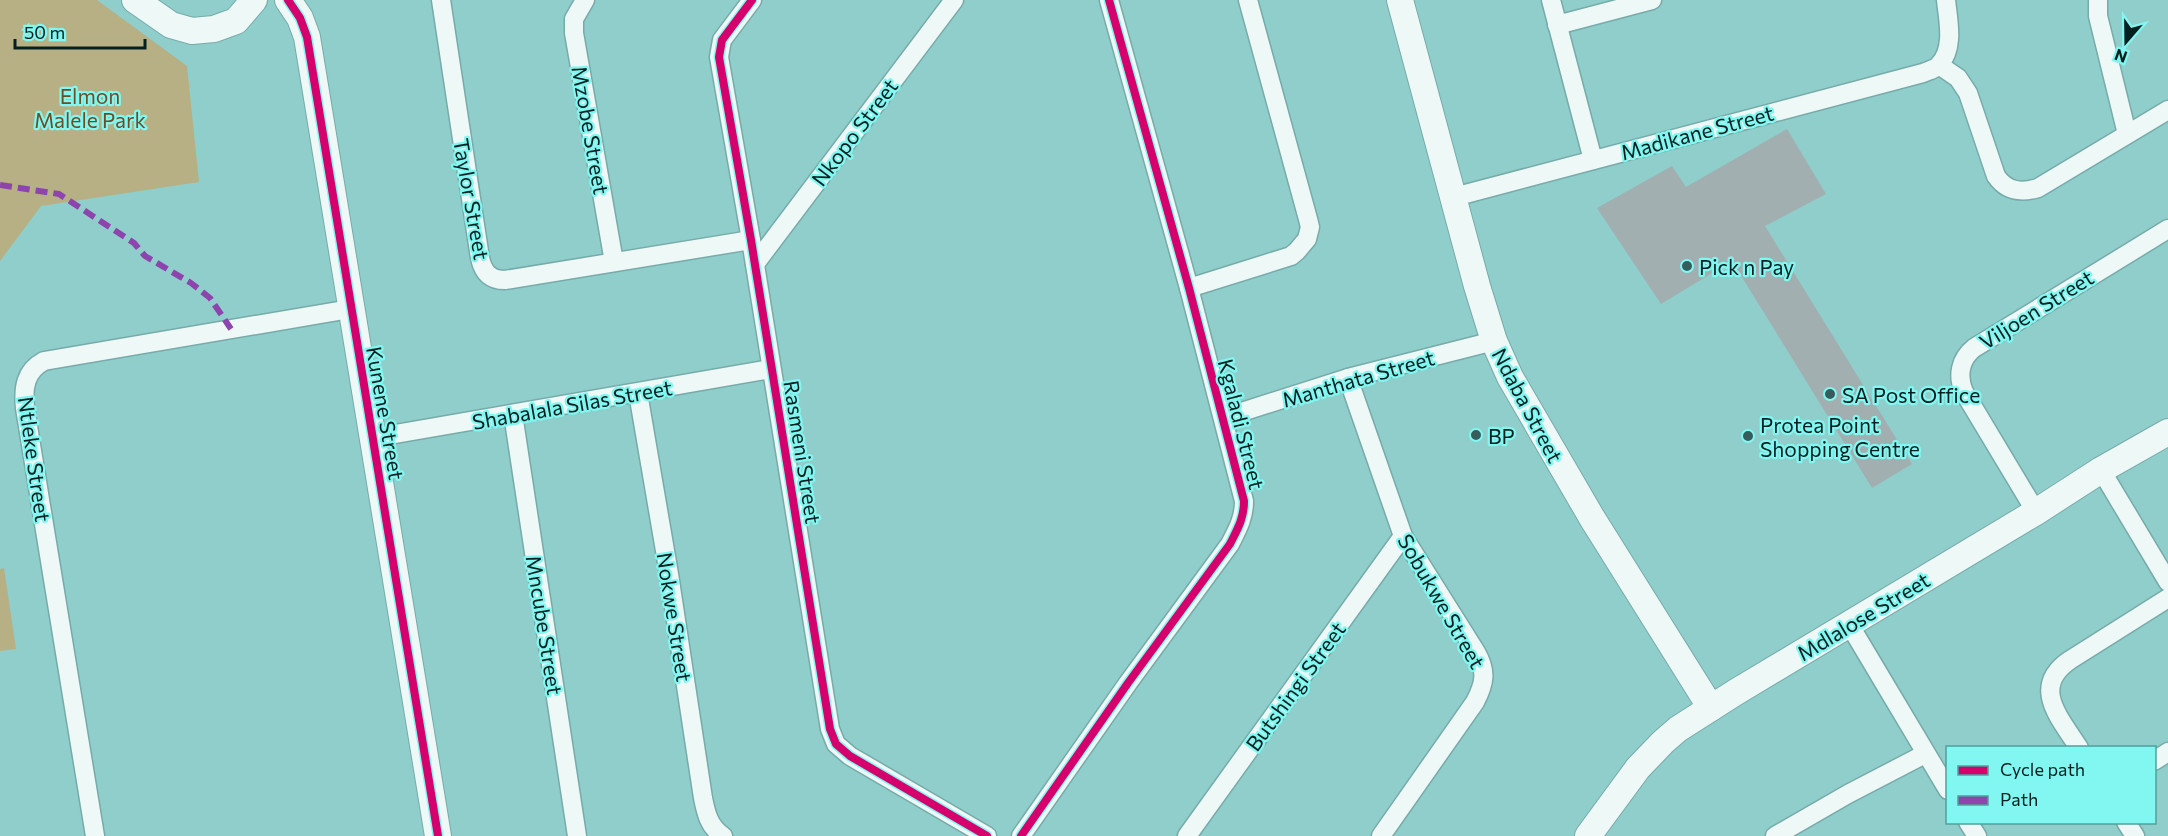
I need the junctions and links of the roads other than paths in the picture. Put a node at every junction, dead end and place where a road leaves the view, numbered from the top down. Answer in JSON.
{"nodes":[{"id":1,"x":135,"y":0,"type":"edge"},
{"id":2,"x":254,"y":0,"type":"edge"},
{"id":3,"x":288,"y":0,"type":"edge"},
{"id":4,"x":441,"y":0,"type":"edge"},
{"id":5,"x":585,"y":0,"type":"edge"},
{"id":6,"x":752,"y":0,"type":"edge"},
{"id":7,"x":954,"y":0,"type":"edge"},
{"id":8,"x":1109,"y":0,"type":"edge"},
{"id":9,"x":1248,"y":0,"type":"edge"},
{"id":10,"x":1400,"y":0,"type":"edge"},
{"id":11,"x":1551,"y":0,"type":"edge"},
{"id":12,"x":1652,"y":0,"type":"edge"},
{"id":13,"x":1946,"y":0,"type":"edge"},
{"id":14,"x":2098,"y":0,"type":"edge"},
{"id":15,"x":1557,"y":25,"type":"junction"},
{"id":16,"x":1939,"y":65,"type":"junction"},
{"id":17,"x":2168,"y":110,"type":"edge"},
{"id":18,"x":2127,"y":134,"type":"junction"},
{"id":19,"x":1593,"y":160,"type":"junction"},
{"id":20,"x":1454,"y":197,"type":"junction"},
{"id":21,"x":2168,"y":229,"type":"edge"},
{"id":22,"x":751,"y":240,"type":"junction"},
{"id":23,"x":614,"y":262,"type":"junction"},
{"id":24,"x":755,"y":264,"type":"junction"},
{"id":25,"x":1189,"y":288,"type":"junction"},
{"id":26,"x":350,"y":309,"type":"junction"},
{"id":27,"x":1494,"y":341,"type":"junction"},
{"id":28,"x":771,"y":369,"type":"junction"},
{"id":29,"x":1348,"y":378,"type":"junction"},
{"id":30,"x":638,"y":393,"type":"junction"},
{"id":31,"x":513,"y":414,"type":"junction"},
{"id":32,"x":1222,"y":418,"type":"junction"},
{"id":33,"x":2168,"y":432,"type":"edge"},
{"id":34,"x":372,"y":438,"type":"junction"},
{"id":35,"x":2101,"y":470,"type":"junction"},
{"id":36,"x":2036,"y":512,"type":"junction"},
{"id":37,"x":1403,"y":536,"type":"junction"},
{"id":38,"x":2168,"y":582,"type":"edge"},
{"id":39,"x":2168,"y":598,"type":"edge"},
{"id":40,"x":1849,"y":624,"type":"junction"},
{"id":41,"x":1711,"y":708,"type":"junction"},
{"id":42,"x":2078,"y":746,"type":"edge"},
{"id":43,"x":1925,"y":754,"type":"junction"},
{"id":44,"x":1946,"y":788,"type":"edge"},
{"id":45,"x":1190,"y":835,"type":"edge"},
{"id":46,"x":95,"y":836,"type":"edge"},
{"id":47,"x":438,"y":836,"type":"edge"},
{"id":48,"x":577,"y":836,"type":"edge"},
{"id":49,"x":723,"y":836,"type":"edge"},
{"id":50,"x":987,"y":836,"type":"edge"},
{"id":51,"x":1021,"y":836,"type":"edge"},
{"id":52,"x":1381,"y":836,"type":"edge"},
{"id":53,"x":1588,"y":836,"type":"edge"},
{"id":54,"x":1774,"y":836,"type":"edge"}],
"edges":[{"from":1,"to":2,"type":"street"},
{"from":3,"to":26,"type":"street","name":"Kunene Street"},
{"from":4,"to":23,"type":"street","name":"Taylor Street"},
{"from":5,"to":23,"type":"street","name":"Mzobe Street"},
{"from":6,"to":22,"type":"street","name":"Rasmeni Street"},
{"from":7,"to":24,"type":"street","name":"Nkopo Street"},
{"from":8,"to":25,"type":"street","name":"Kgaladi Street"},
{"from":9,"to":25,"type":"street"},
{"from":10,"to":20,"type":"street","name":"Ndaba Street"},
{"from":11,"to":15,"type":"street"},
{"from":12,"to":15,"type":"street"},
{"from":13,"to":16,"type":"street"},
{"from":14,"to":18,"type":"street"},
{"from":15,"to":19,"type":"street"},
{"from":16,"to":18,"type":"street"},
{"from":16,"to":19,"type":"street","name":"Madikane Street"},
{"from":17,"to":18,"type":"street"},
{"from":19,"to":20,"type":"street","name":"Madikane Street"},
{"from":20,"to":27,"type":"street","name":"Ndaba Street"},
{"from":21,"to":36,"type":"street","name":"Viljoen Street"},
{"from":22,"to":23,"type":"street","name":"Taylor Street"},
{"from":22,"to":24,"type":"street","name":"Rasmeni Street"},
{"from":24,"to":28,"type":"street","name":"Rasmeni Street"},
{"from":25,"to":32,"type":"street","name":"Kgaladi Street"},
{"from":26,"to":34,"type":"street","name":"Kunene Street"},
{"from":26,"to":46,"type":"street","name":"Ntleke Street"},
{"from":27,"to":29,"type":"street","name":"Manthata Street"},
{"from":27,"to":41,"type":"street","name":"Ndaba Street"},
{"from":28,"to":30,"type":"street","name":"Shabalala Silas Street"},
{"from":28,"to":50,"type":"street","name":"Rasmeni Street"},
{"from":29,"to":32,"type":"street","name":"Manthata Street"},
{"from":29,"to":37,"type":"street","name":"Sobukwe Street"},
{"from":30,"to":31,"type":"street","name":"Shabalala Silas Street"},
{"from":30,"to":49,"type":"street","name":"Nokwe Street"},
{"from":31,"to":34,"type":"street","name":"Shabalala Silas Street"},
{"from":31,"to":48,"type":"street","name":"Mncube Street"},
{"from":32,"to":51,"type":"street","name":"Kgaladi Street"},
{"from":33,"to":35,"type":"street","name":"Mdlalose Street"},
{"from":34,"to":47,"type":"street","name":"Kunene Street"},
{"from":35,"to":36,"type":"street","name":"Mdlalose Street"},
{"from":35,"to":38,"type":"street"},
{"from":36,"to":40,"type":"street","name":"Mdlalose Street"},
{"from":37,"to":45,"type":"street","name":"Butshingi Street"},
{"from":37,"to":52,"type":"street","name":"Sobukwe Street"},
{"from":39,"to":42,"type":"street"},
{"from":40,"to":41,"type":"street","name":"Mdlalose Street"},
{"from":40,"to":43,"type":"street"},
{"from":41,"to":53,"type":"street","name":"Mdlalose Street"},
{"from":43,"to":44,"type":"street"},
{"from":43,"to":54,"type":"street"}]}
